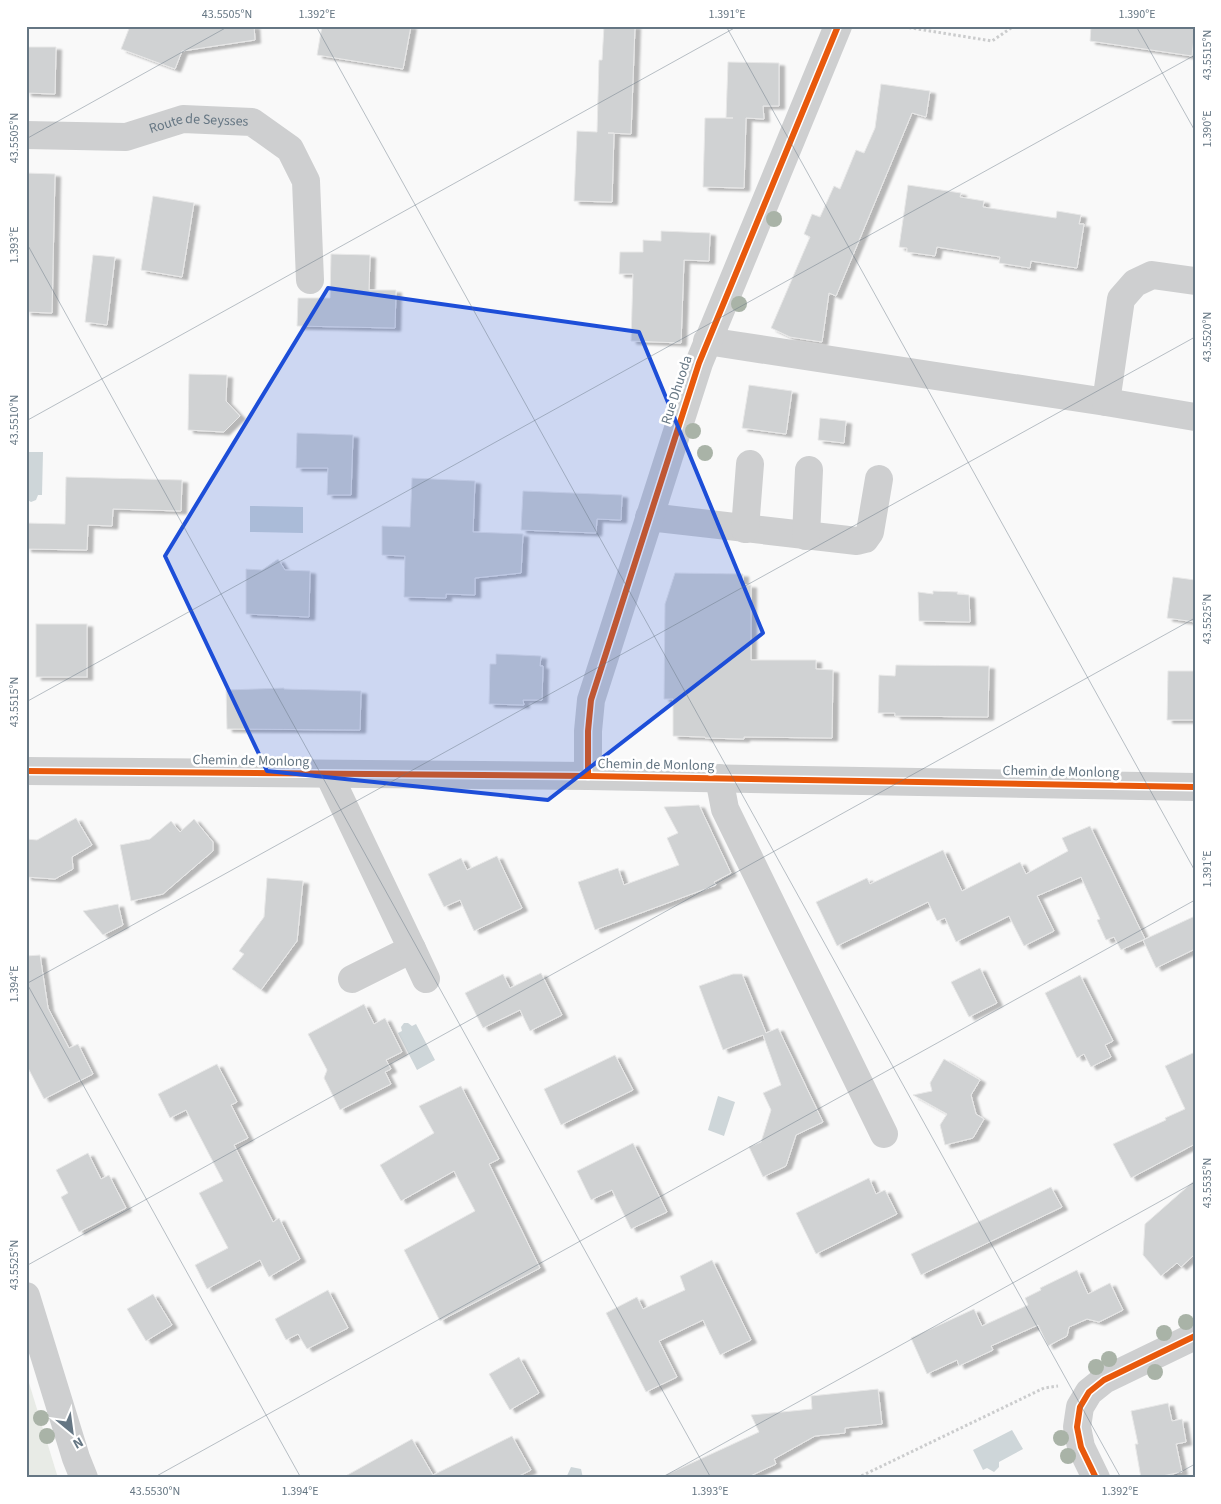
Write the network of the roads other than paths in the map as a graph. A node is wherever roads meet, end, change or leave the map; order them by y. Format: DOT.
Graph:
graph roads {
  1 [pos="838,26"];
  2 [pos="26,135"];
  3 [pos="310,280"];
  4 [pos="1195,281"];
  5 [pos="707,341"];
  6 [pos="1106,402"];
  7 [pos="1195,417"];
  8 [pos="750,464"];
  9 [pos="809,470"];
  10 [pos="879,479"];
  11 [pos="649,517"];
  12 [pos="745,529"];
  13 [pos="806,536"];
  14 [pos="26,771"];
  15 [pos="329,775"];
  16 [pos="588,776"];
  17 [pos="719,778"];
  18 [pos="1195,787"];
  19 [pos="412,949"];
  20 [pos="352,979"];
  21 [pos="426,979"];
  22 [pos="884,1134"];
  23 [pos="26,1296"];
  24 [pos="1195,1336"];
  25 [pos="84,1478"];
  26 [pos="1096,1478"];
  1 -- 5 [label="street, Rue Dhuoda"];
  2 -- 3 [label="street, Route de Seysses"];
  4 -- 6 [label="street"];
  5 -- 6 [label="street"];
  5 -- 11 [label="street, Rue Dhuoda"];
  6 -- 7 [label="street"];
  8 -- 12 [label="street"];
  9 -- 13 [label="street"];
  10 -- 13 [label="street"];
  11 -- 12 [label="street"];
  11 -- 16 [label="street, Rue Dhuoda"];
  12 -- 13 [label="street"];
  14 -- 15 [label="street, Chemin de Monlong"];
  15 -- 16 [label="street, Chemin de Monlong"];
  15 -- 19 [label="street, Chemin de Monlong"];
  16 -- 17 [label="street, Chemin de Monlong"];
  17 -- 18 [label="street, Chemin de Monlong"];
  17 -- 22 [label="street, Chemin de Monlong"];
  19 -- 20 [label="street"];
  19 -- 21 [label="street, Chemin de Monlong"];
  23 -- 25 [label="street"];
  24 -- 26 [label="street"];
}
